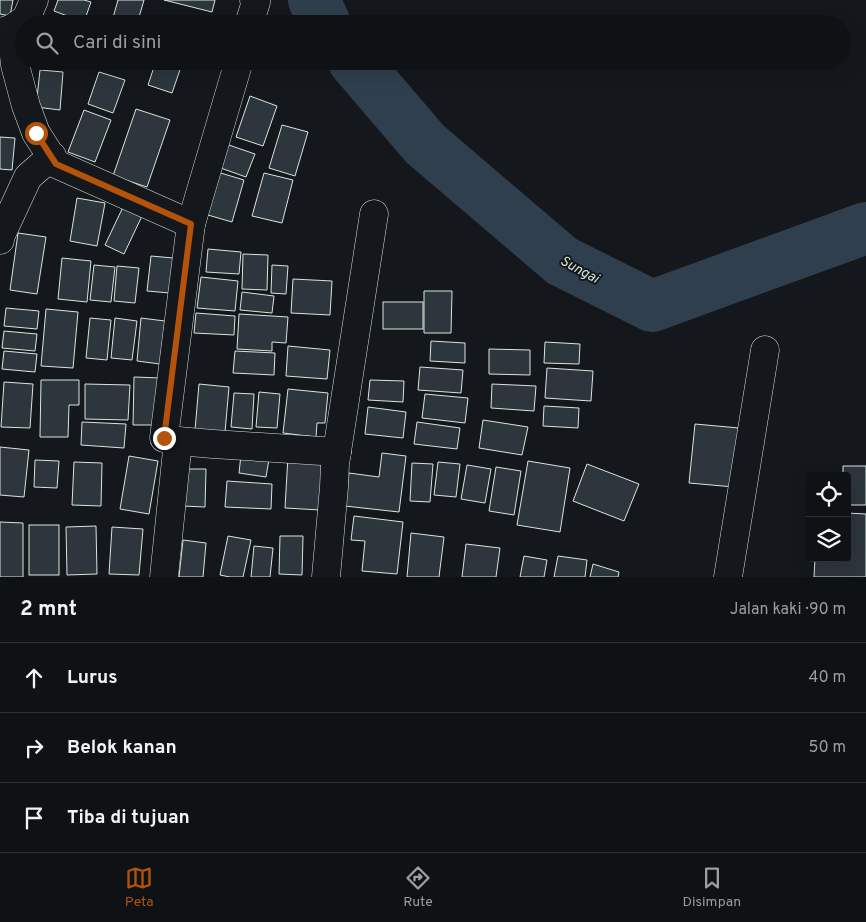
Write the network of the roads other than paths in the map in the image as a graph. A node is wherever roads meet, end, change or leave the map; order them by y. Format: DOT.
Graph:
graph roads {
  1 [pos="34,0"];
  2 [pos="254,0"];
  3 [pos="28,15"];
  4 [pos="252,15"];
  5 [pos="5,30"];
  6 [pos="15,68"];
  7 [pos="15,70"];
  8 [pos="235,70"];
  9 [pos="52,156"];
  10 [pos="374,214"];
  11 [pos="191,224"];
  12 [pos="0,240"];
  13 [pos="765,350"];
  14 [pos="178,441"];
  15 [pos="337,452"];
  16 [pos="164,577"];
  17 [pos="326,577"];
  18 [pos="728,577"];
  1 -- 3 [label="street"];
  2 -- 4 [label="street"];
  5 -- 6 [label="street"];
  7 -- 9 [label="street"];
  8 -- 11 [label="street"];
  9 -- 11 [label="street"];
  9 -- 12 [label="street"];
  10 -- 15 [label="street"];
  11 -- 14 [label="street"];
  13 -- 18 [label="street"];
  14 -- 15 [label="street"];
  14 -- 16 [label="street"];
  15 -- 17 [label="street"];
}
